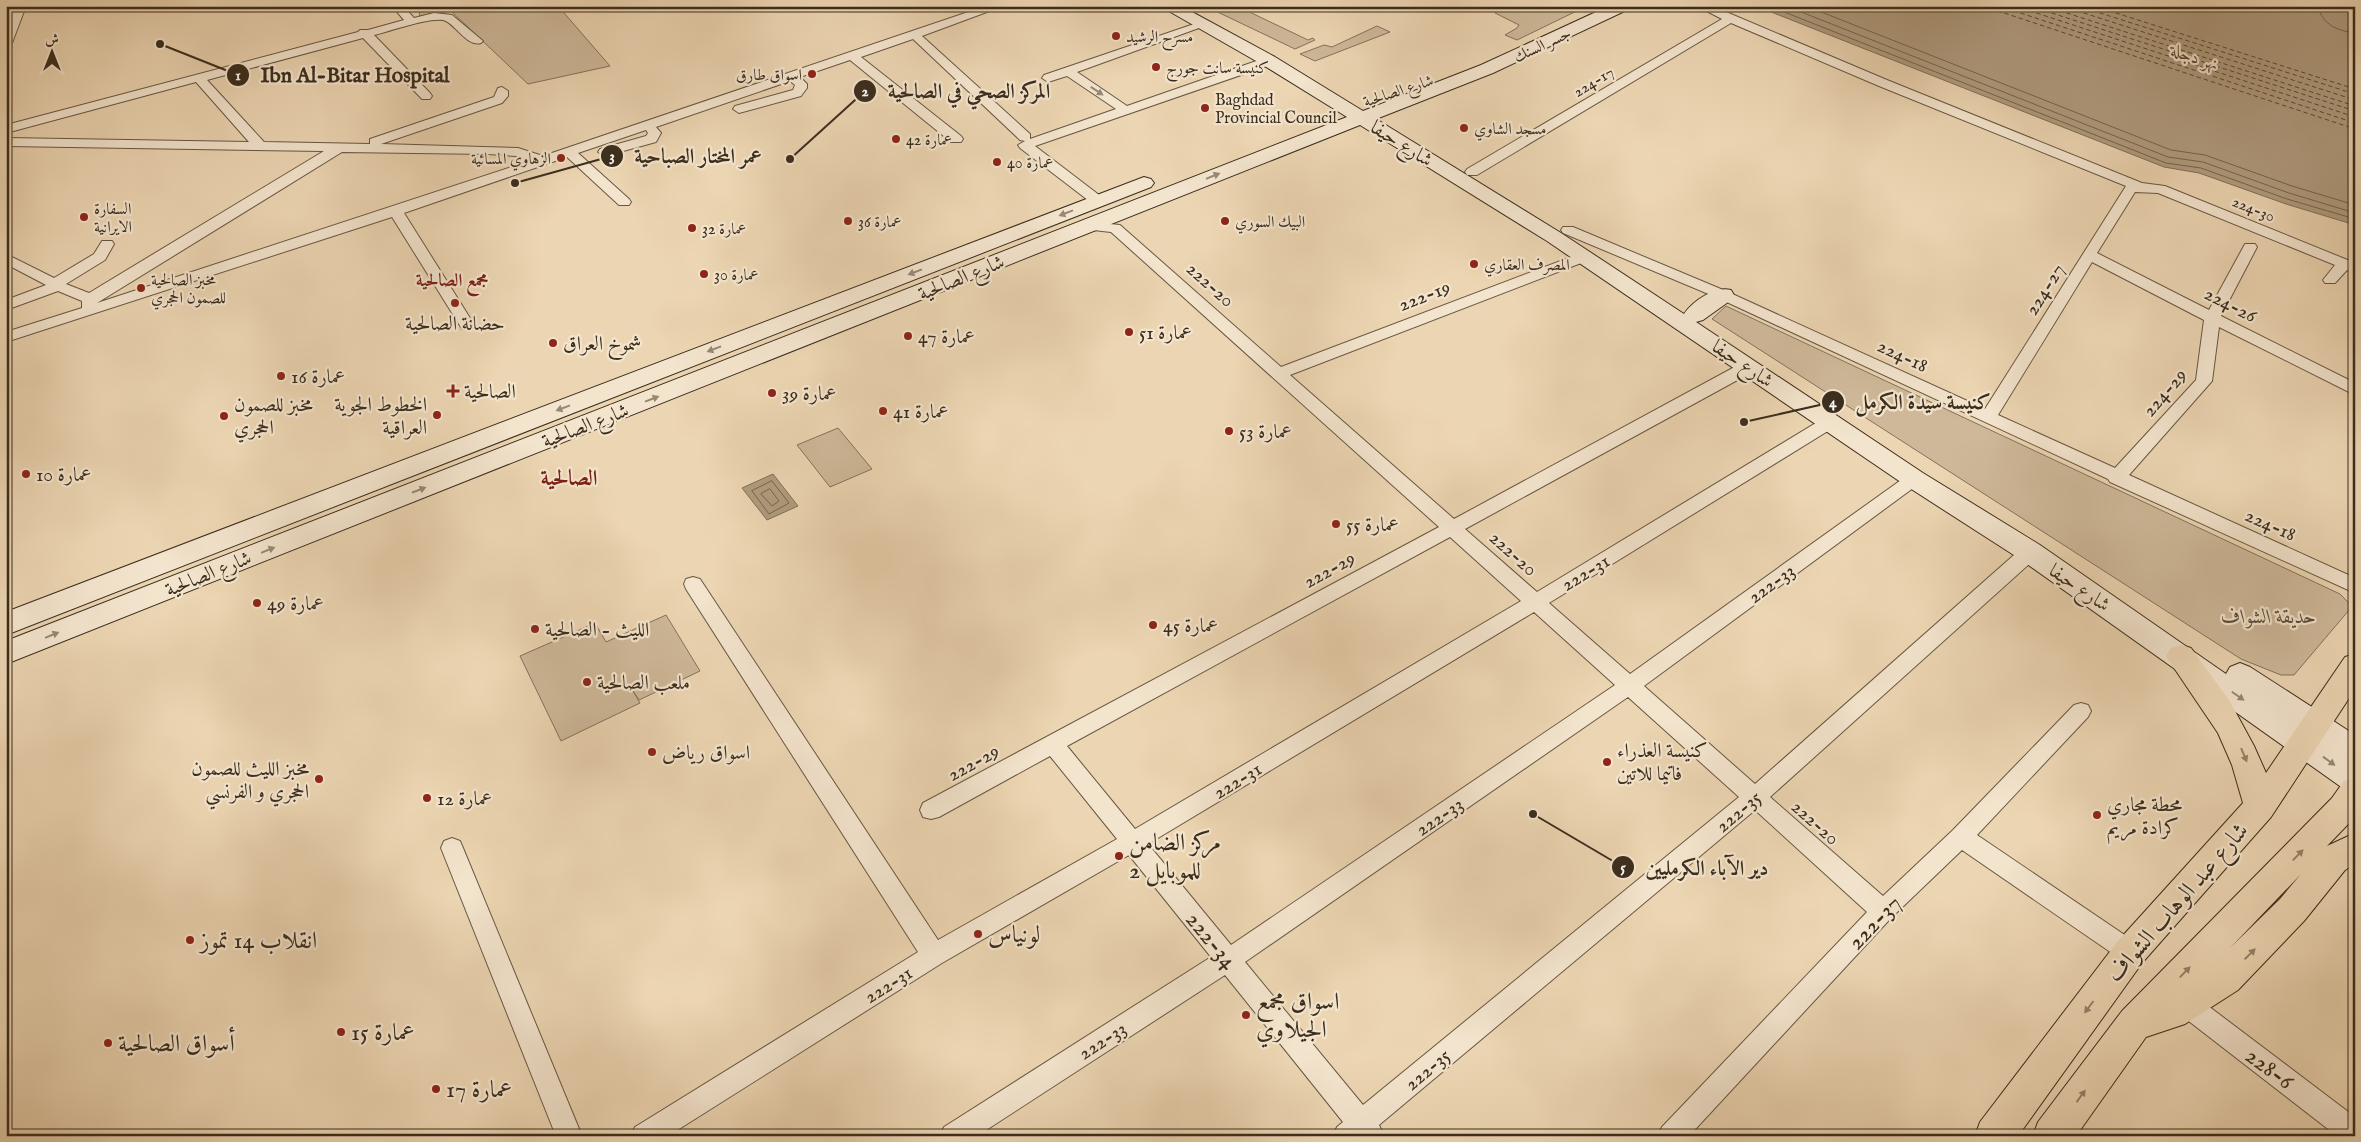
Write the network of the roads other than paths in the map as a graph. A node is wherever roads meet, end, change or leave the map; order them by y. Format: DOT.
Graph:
graph roads {
  1 [pos="20,6"];
  2 [pos="397,6"];
  3 [pos="998,6"];
  4 [pos="1168,6"];
  5 [pos="1189,6"];
  6 [pos="1604,6"];
  7 [pos="1623,6"];
  8 [pos="1702,6"];
  9 [pos="1731,18"];
  10 [pos="410,20"];
  11 [pos="1204,24"];
  12 [pos="364,32"];
  13 [pos="914,34"];
  14 [pos="477,41"];
  15 [pos="6,43"];
  16 [pos="851,55"];
  17 [pos="1269,61"];
  18 [pos="1483,66"];
  19 [pos="1068,71"];
  20 [pos="791,76"];
  21 [pos="199,78"];
  22 [pos="1048,78"];
  23 [pos="502,91"];
  24 [pos="426,96"];
  25 [pos="739,109"];
  26 [pos="1360,110"];
  27 [pos="1126,111"];
  28 [pos="648,125"];
  29 [pos="6,129"];
  30 [pos="1025,138"];
  31 [pos="956,139"];
  32 [pos="6,142"];
  33 [pos="260,146"];
  34 [pos="342,146"];
  35 [pos="362,146"];
  36 [pos="569,152"];
  37 [pos="605,152"];
  38 [pos="544,161"];
  39 [pos="1196,164"];
  40 [pos="1472,172"];
  41 [pos="1157,187"];
  42 [pos="2140,187"];
  43 [pos="1098,201"];
  44 [pos="624,202"];
  45 [pos="396,211"];
  46 [pos="1118,221"];
  47 [pos="1568,230"];
  48 [pos="107,244"];
  49 [pos="2250,248"];
  50 [pos="2089,255"];
  51 [pos="1584,257"];
  52 [pos="6,258"];
  53 [pos="2349,266"];
  54 [pos="2330,280"];
  55 [pos="56,285"];
  56 [pos="1724,295"];
  57 [pos="89,304"];
  58 [pos="6,305"];
  59 [pos="1695,315"];
  60 [pos="2212,319"];
  61 [pos="467,326"];
  62 [pos="746,337"];
  63 [pos="6,338"];
  64 [pos="761,356"];
  65 [pos="1748,367"];
  66 [pos="1278,374"];
  67 [pos="2355,390"];
  68 [pos="1988,418"];
  69 [pos="1830,422"];
  70 [pos="2116,478"];
  71 [pos="1914,479"];
  72 [pos="295,525"];
  73 [pos="1452,528"];
  74 [pos="2030,552"];
  75 [pos="693,584"];
  76 [pos="2355,586"];
  77 [pos="1535,602"];
  78 [pos="6,624"];
  79 [pos="6,653"];
  80 [pos="2181,656"];
  81 [pos="2355,665"];
  82 [pos="1629,686"];
  83 [pos="2081,711"];
  84 [pos="2309,734"];
  85 [pos="1053,744"];
  86 [pos="2355,752"];
  87 [pos="2355,780"];
  88 [pos="2355,791"];
  89 [pos="1755,797"];
  90 [pos="2260,807"];
  91 [pos="931,810"];
  92 [pos="1961,837"];
  93 [pos="1132,842"];
  94 [pos="2355,846"];
  95 [pos="452,848"];
  96 [pos="1883,911"];
  97 [pos="2130,952"];
  98 [pos="934,955"];
  99 [pos="1228,960"];
  100 [pos="2186,1004"];
  101 [pos="2135,1023"];
  102 [pos="2352,1130"];
  103 [pos="1359,1132"];
  104 [pos="569,1136"];
  105 [pos="644,1136"];
  106 [pos="953,1136"];
  107 [pos="1671,1136"];
  108 [pos="1994,1136"];
  109 [pos="2052,1136"];
  1 -- 15 [label="street"];
  2 -- 10 [label="street"];
  3 -- 13 [label="street"];
  4 -- 11 [label="main road, شارع حيفا"];
  5 -- 26 [label="main road, شارع حيفا"];
  6 -- 18 [label="main road, جسر السنك"];
  7 -- 18 [label="main road, جسر السنك"];
  8 -- 9 [label="street, 224-30"];
  9 -- 40 [label="street, 224-17"];
  9 -- 42 [label="street, 224-30"];
  10 -- 12 [label="street"];
  10 -- 14 [label="street"];
  11 -- 17 [label="main road, شارع حيفا"];
  11 -- 19 [label="street"];
  12 -- 21 [label="street"];
  12 -- 24 [label="street"];
  13 -- 16 [label="street"];
  13 -- 30 [label="street"];
  16 -- 20 [label="street"];
  16 -- 31 [label="street"];
  17 -- 26 [label="main road, شارع حيفا"];
  17 -- 27 [label="street"];
  18 -- 26 [label="main road, شارع الصالحية"];
  19 -- 22 [label="street"];
  19 -- 27 [label="street, one-way"];
  20 -- 25 [label="street"];
  20 -- 28 [label="street"];
  21 -- 29 [label="street"];
  21 -- 33 [label="street"];
  23 -- 35 [label="street"];
  26 -- 39 [label="main road, شارع الصالحية"];
  26 -- 40 [label="main road, شارع حيفا"];
  41 -- 26 [label="main road, شارع الصالحية, one-way"];
  26 -- 51 [label="main road, شارع حيفا"];
  27 -- 43 [label="street"];
  28 -- 36 [label="street"];
  28 -- 37 [label="street"];
  32 -- 33 [label="street"];
  33 -- 34 [label="street"];
  34 -- 35 [label="street"];
  34 -- 57 [label="street"];
  35 -- 38 [label="street"];
  36 -- 38 [label="street"];
  36 -- 44 [label="street"];
  38 -- 45 [label="street"];
  40 -- 47 [label="main road, شارع حيفا"];
  41 -- 43 [label="main road, شارع الصالحية"];
  41 -- 46 [label="main road, شارع الصالحية"];
  42 -- 50 [label="street, 224-27"];
  42 -- 53 [label="street, 224-30"];
  43 -- 62 [label="main road, شارع الصالحية, one-way"];
  45 -- 57 [label="street"];
  45 -- 61 [label="street"];
  46 -- 64 [label="main road, شارع الصالحية"];
  46 -- 66 [label="street, 222-20"];
  47 -- 56 [label="street, 224-18"];
  47 -- 59 [label="main road, شارع حيفا"];
  48 -- 55 [label="street"];
  49 -- 60 [label="street"];
  50 -- 60 [label="street, 224-26"];
  50 -- 68 [label="street, 224-27"];
  51 -- 65 [label="main road, شارع حيفا"];
  51 -- 66 [label="street, 222-19"];
  52 -- 55 [label="street"];
  53 -- 54 [label="street"];
  55 -- 57 [label="street"];
  55 -- 58 [label="street"];
  56 -- 59 [label="main road"];
  56 -- 68 [label="street, 224-18"];
  57 -- 63 [label="street"];
  59 -- 84 [label="main road, شارع حيفا"];
  60 -- 67 [label="street, 224-26"];
  60 -- 70 [label="street, 224-29"];
  62 -- 64 [label="main road"];
  62 -- 72 [label="main road, شارع الصالحية, one-way"];
  72 -- 64 [label="main road, شارع الصالحية, one-way"];
  65 -- 69 [label="main road, شارع حيفا"];
  65 -- 73 [label="street, 222-29"];
  66 -- 73 [label="street, 222-20"];
  68 -- 70 [label="street, 224-18"];
  69 -- 71 [label="main road, شارع حيفا"];
  69 -- 77 [label="street, 222-31"];
  70 -- 76 [label="street, 224-18"];
  71 -- 74 [label="main road, شارع حيفا"];
  71 -- 82 [label="street, 222-33"];
  72 -- 78 [label="main road, شارع الصالحية"];
  79 -- 72 [label="main road, شارع الصالحية, one-way"];
  73 -- 77 [label="street, 222-20"];
  73 -- 85 [label="street, 222-29"];
  74 -- 80 [label="main road, شارع حيفا"];
  74 -- 89 [label="street, 222-35"];
  75 -- 98 [label="street"];
  77 -- 82 [label="street, 222-20"];
  77 -- 93 [label="street, 222-31"];
  80 -- 84 [label="main road, شارع حيفا, one-way"];
  80 -- 90 [label="main road, one-way"];
  81 -- 84 [label="main road, شارع عبد الوهاب الشواف"];
  82 -- 89 [label="street, 222-20"];
  82 -- 99 [label="street, 222-33"];
  83 -- 92 [label="street, 222-37"];
  84 -- 86 [label="main road"];
  84 -- 87 [label="main road, one-way"];
  84 -- 90 [label="main road, شارع عبد الوهاب الشواف"];
  85 -- 91 [label="street, 222-29"];
  85 -- 93 [label="street, 222-34"];
  101 -- 88 [label="main road, one-way"];
  89 -- 96 [label="street, 222-20"];
  89 -- 103 [label="street, 222-35"];
  90 -- 97 [label="main road, شارع عبد الوهاب الشواف"];
  92 -- 96 [label="street, 222-37"];
  92 -- 97 [label="street"];
  93 -- 98 [label="street, 222-31"];
  93 -- 99 [label="street, 222-34"];
  100 -- 94 [label="main road, one-way"];
  95 -- 104 [label="street"];
  96 -- 107 [label="street, 222-37"];
  97 -- 108 [label="main road, شارع عبد الوهاب الشواف, one-way"];
  98 -- 105 [label="street, 222-31"];
  99 -- 103 [label="street, 222-34"];
  99 -- 106 [label="street, 222-33"];
  100 -- 101 [label="main road"];
  100 -- 102 [label="street, 228-6"];
  109 -- 101 [label="main road, one-way"];
}
